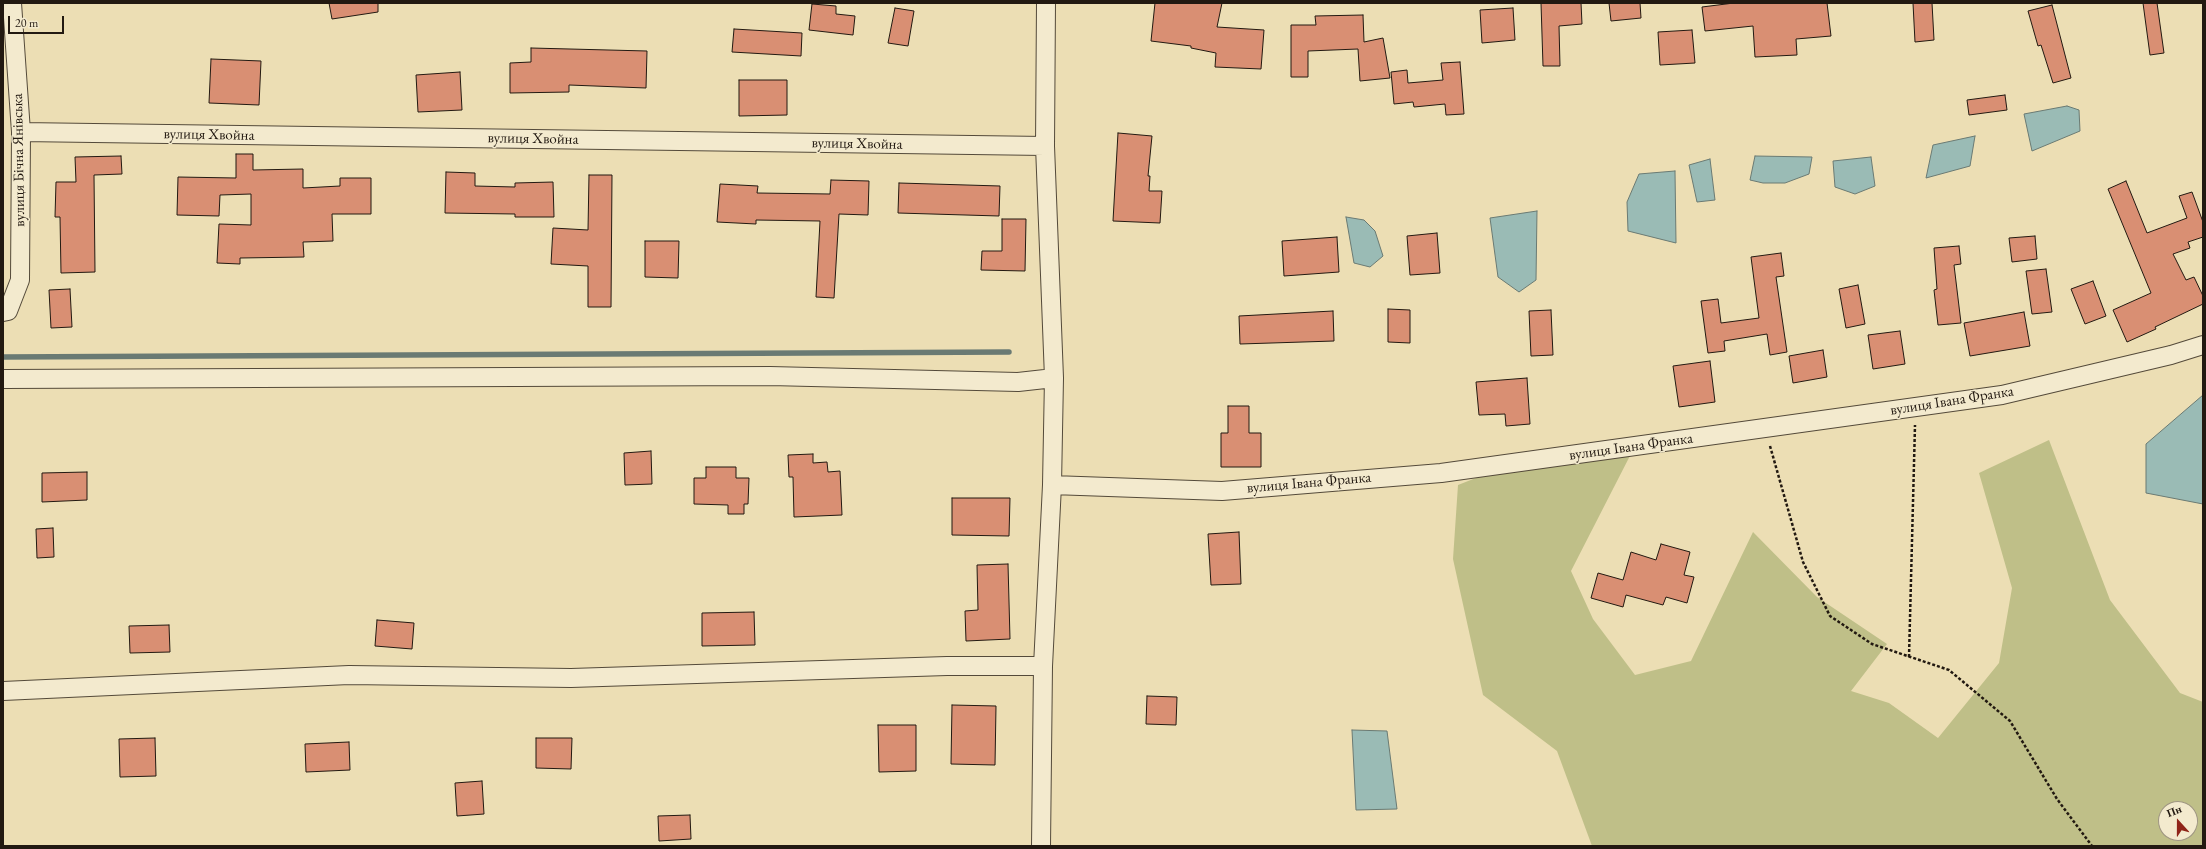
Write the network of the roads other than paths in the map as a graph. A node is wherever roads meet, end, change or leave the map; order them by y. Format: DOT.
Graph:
graph roads {
  1 [pos="12,3"];
  2 [pos="1046,3"];
  3 [pos="21,132"];
  4 [pos="1045,146"];
  5 [pos="3,312"];
  6 [pos="2203,345"];
  7 [pos="1054,378"];
  8 [pos="3,379"];
  9 [pos="1052,485"];
  10 [pos="1043,666"];
  11 [pos="3,691"];
  12 [pos="1040,846"];
  1 -- 3 [label="street, вулиця Бічна Янівська"];
  2 -- 4 [label="street"];
  3 -- 4 [label="street, вулиця Хвойна"];
  3 -- 5 [label="street, вулиця Бічна Янівська"];
  4 -- 7 [label="street"];
  6 -- 9 [label="street, вулиця Івана Франка"];
  7 -- 8 [label="street"];
  7 -- 9 [label="street"];
  9 -- 10 [label="street"];
  10 -- 11 [label="street"];
  10 -- 12 [label="street"];
}
